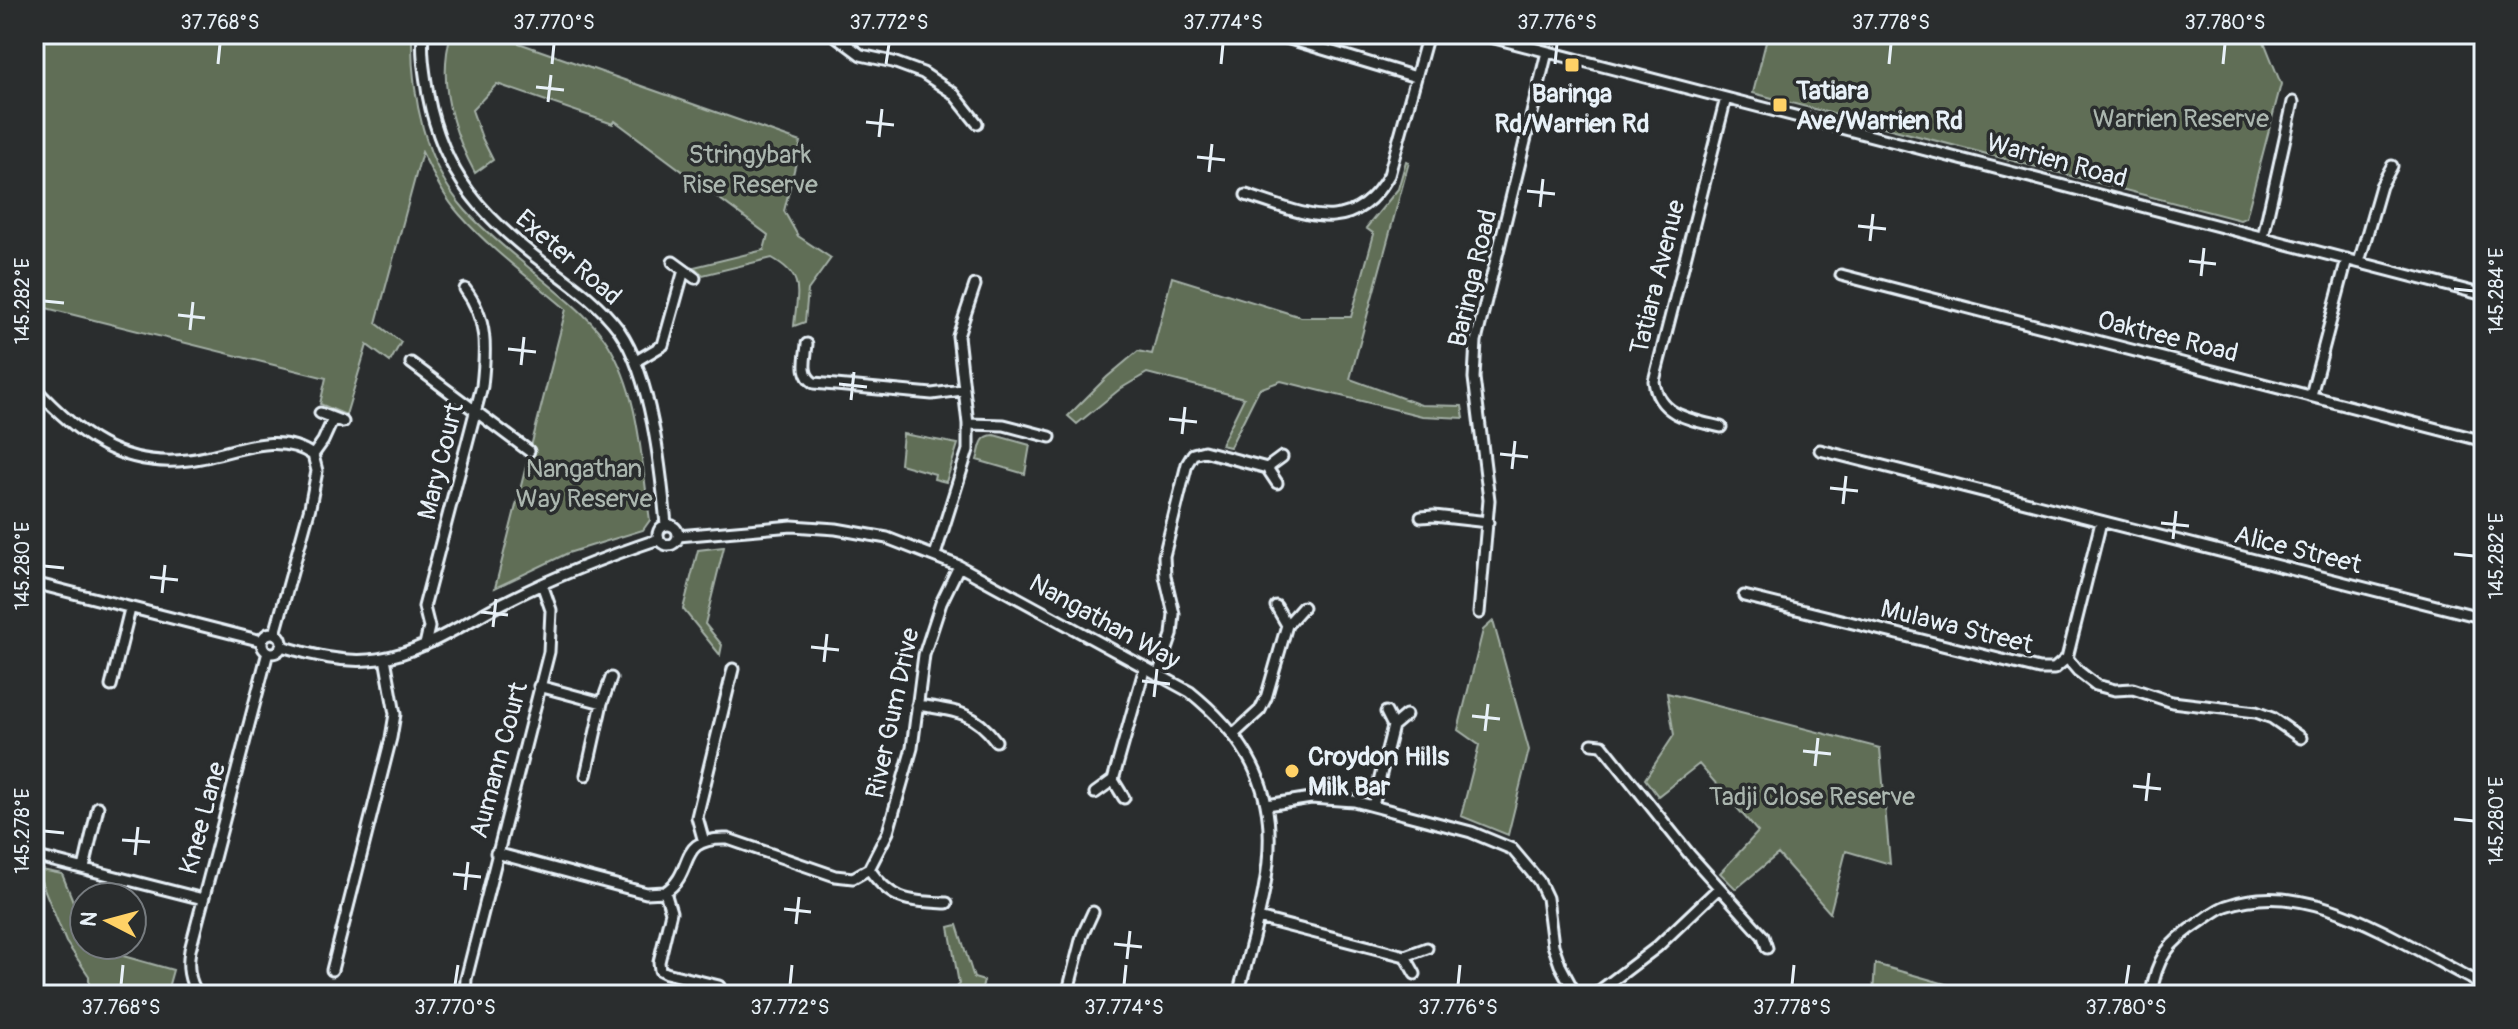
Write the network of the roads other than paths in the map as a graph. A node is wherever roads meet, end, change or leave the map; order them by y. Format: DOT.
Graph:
graph roads {
  1 [pos="423,34"];
  2 [pos="833,34"];
  3 [pos="1273,34"];
  4 [pos="1428,34"];
  5 [pos="1479,34"];
  6 [pos="1547,52"];
  7 [pos="1416,77"];
  8 [pos="1726,98"];
  9 [pos="2293,102"];
  10 [pos="977,123"];
  11 [pos="2392,166"];
  12 [pos="1246,195"];
  13 [pos="2263,237"];
  14 [pos="2347,259"];
  15 [pos="673,262"];
  16 [pos="2359,262"];
  17 [pos="684,270"];
  18 [pos="1841,275"];
  19 [pos="695,278"];
  20 [pos="975,285"];
  21 [pos="465,289"];
  22 [pos="2484,295"];
  23 [pos="807,344"];
  24 [pos="636,361"];
  25 [pos="411,363"];
  26 [pos="34,387"];
  27 [pos="962,390"];
  28 [pos="2311,395"];
  29 [pos="476,412"];
  30 [pos="320,413"];
  31 [pos="968,424"];
  32 [pos="1721,427"];
  33 [pos="1050,437"];
  34 [pos="2484,441"];
  35 [pos="1820,450"];
  36 [pos="529,451"];
  37 [pos="313,455"];
  38 [pos="1282,457"];
  39 [pos="1267,468"];
  40 [pos="1277,483"];
  41 [pos="1421,517"];
  42 [pos="1488,522"];
  43 [pos="2101,522"];
  44 [pos="666,525"];
  45 [pos="678,536"];
  46 [pos="659,539"];
  47 [pos="935,555"];
  48 [pos="959,566"];
  49 [pos="34,583"];
  50 [pos="542,584"];
  51 [pos="1744,596"];
  52 [pos="1276,606"];
  53 [pos="1303,607"];
  54 [pos="130,609"];
  55 [pos="1479,613"];
  56 [pos="2484,618"];
  57 [pos="1287,625"];
  58 [pos="275,634"];
  59 [pos="262,641"];
  60 [pos="425,645"];
  61 [pos="281,646"];
  62 [pos="268,652"];
  63 [pos="385,658"];
  64 [pos="2067,658"];
  65 [pos="1145,667"];
  66 [pos="733,669"];
  67 [pos="1158,675"];
  68 [pos="611,678"];
  69 [pos="111,686"];
  70 [pos="539,686"];
  71 [pos="602,703"];
  72 [pos="917,705"];
  73 [pos="1386,712"];
  74 [pos="1406,715"];
  75 [pos="1393,726"];
  76 [pos="1234,734"];
  77 [pos="2301,738"];
  78 [pos="996,741"];
  79 [pos="1592,744"];
  80 [pos="586,775"];
  81 [pos="1113,780"];
  82 [pos="1095,793"];
  83 [pos="1124,798"];
  84 [pos="1267,805"];
  85 [pos="1373,806"];
  86 [pos="98,807"];
  87 [pos="34,841"];
  88 [pos="704,842"];
  89 [pos="496,853"];
  90 [pos="34,856"];
  91 [pos="84,868"];
  92 [pos="869,869"];
  93 [pos="1719,888"];
  94 [pos="665,892"];
  95 [pos="203,899"];
  96 [pos="947,903"];
  97 [pos="1093,912"];
  98 [pos="1258,918"];
  99 [pos="1427,948"];
  100 [pos="1767,948"];
  101 [pos="1405,956"];
  102 [pos="332,970"];
  103 [pos="1415,974"];
  104 [pos="719,986"];
  105 [pos="2484,989"];
  106 [pos="198,995"];
  107 [pos="465,995"];
  108 [pos="1067,995"];
  109 [pos="1238,995"];
  110 [pos="1576,995"];
  111 [pos="1594,995"];
  112 [pos="2151,995"];
  1 -- 24 [label="street, Exeter Road"];
  2 -- 10 [label="street"];
  3 -- 7 [label="street"];
  4 -- 7 [label="street"];
  5 -- 6 [label="street, Warrien Road"];
  6 -- 8 [label="street, Warrien Road"];
  6 -- 42 [label="street, Baringa Road"];
  7 -- 12 [label="street"];
  8 -- 13 [label="street, Warrien Road"];
  8 -- 32 [label="street, Tatiara Avenue"];
  9 -- 13 [label="street"];
  11 -- 16 [label="street"];
  13 -- 14 [label="street, Warrien Road"];
  14 -- 16 [label="street, Warrien Road"];
  14 -- 28 [label="street"];
  15 -- 17 [label="street"];
  16 -- 22 [label="street, Warrien Road"];
  17 -- 19 [label="street"];
  17 -- 24 [label="street"];
  18 -- 28 [label="street, Oaktree Road"];
  20 -- 27 [label="street"];
  21 -- 29 [label="street, Mary Court"];
  23 -- 27 [label="street"];
  24 -- 44 [label="street, Exeter Road"];
  25 -- 29 [label="street"];
  26 -- 37 [label="street"];
  27 -- 31 [label="street"];
  28 -- 34 [label="street, Oaktree Road"];
  29 -- 36 [label="street"];
  29 -- 60 [label="street, Mary Court"];
  30 -- 37 [label="street"];
  31 -- 33 [label="street"];
  31 -- 47 [label="street"];
  35 -- 43 [label="street, Alice Street"];
  37 -- 58 [label="street"];
  38 -- 39 [label="street"];
  39 -- 40 [label="street"];
  39 -- 67 [label="street"];
  41 -- 42 [label="street"];
  42 -- 55 [label="street, Baringa Road"];
  43 -- 56 [label="street, Alice Street"];
  43 -- 64 [label="street, Mulawa Street"];
  44 -- 45 [label="street"];
  44 -- 46 [label="street"];
  45 -- 46 [label="street"];
  45 -- 47 [label="street, Nangathan Way"];
  46 -- 50 [label="street"];
  47 -- 48 [label="street, Nangathan Way"];
  48 -- 65 [label="street, Nangathan Way"];
  48 -- 72 [label="street, River Gum Drive"];
  49 -- 54 [label="street"];
  50 -- 60 [label="street"];
  50 -- 70 [label="street, Aumann Court"];
  51 -- 64 [label="street, Mulawa Street"];
  52 -- 57 [label="street"];
  53 -- 57 [label="street"];
  54 -- 59 [label="street"];
  54 -- 69 [label="street"];
  57 -- 76 [label="street"];
  58 -- 59 [label="street"];
  58 -- 61 [label="street"];
  59 -- 62 [label="street"];
  60 -- 63 [label="street"];
  61 -- 62 [label="street"];
  61 -- 63 [label="street"];
  62 -- 95 [label="street, Knee Lane"];
  63 -- 102 [label="street"];
  64 -- 77 [label="street"];
  65 -- 67 [label="street, Nangathan Way"];
  65 -- 81 [label="street"];
  66 -- 88 [label="street"];
  67 -- 76 [label="street, Nangathan Way"];
  68 -- 71 [label="street"];
  70 -- 71 [label="street"];
  70 -- 89 [label="street, Aumann Court"];
  71 -- 80 [label="street"];
  72 -- 78 [label="street"];
  72 -- 92 [label="street, River Gum Drive"];
  73 -- 75 [label="street"];
  74 -- 75 [label="street"];
  75 -- 85 [label="street"];
  76 -- 84 [label="street, Nangathan Way"];
  79 -- 93 [label="street"];
  81 -- 82 [label="street"];
  81 -- 83 [label="street"];
  84 -- 85 [label="street"];
  84 -- 98 [label="street, Nangathan Way"];
  85 -- 110 [label="street"];
  86 -- 91 [label="street"];
  87 -- 90 [label="street"];
  88 -- 92 [label="street"];
  88 -- 94 [label="street"];
  89 -- 94 [label="street"];
  89 -- 107 [label="street, Aumann Court"];
  90 -- 91 [label="street"];
  91 -- 95 [label="street"];
  92 -- 96 [label="street"];
  93 -- 100 [label="street"];
  93 -- 111 [label="street"];
  94 -- 104 [label="street"];
  95 -- 106 [label="street, Knee Lane"];
  97 -- 108 [label="street"];
  98 -- 101 [label="street"];
  98 -- 109 [label="street, Nangathan Way"];
  99 -- 101 [label="street"];
  101 -- 103 [label="street"];
  105 -- 112 [label="street"];
}
